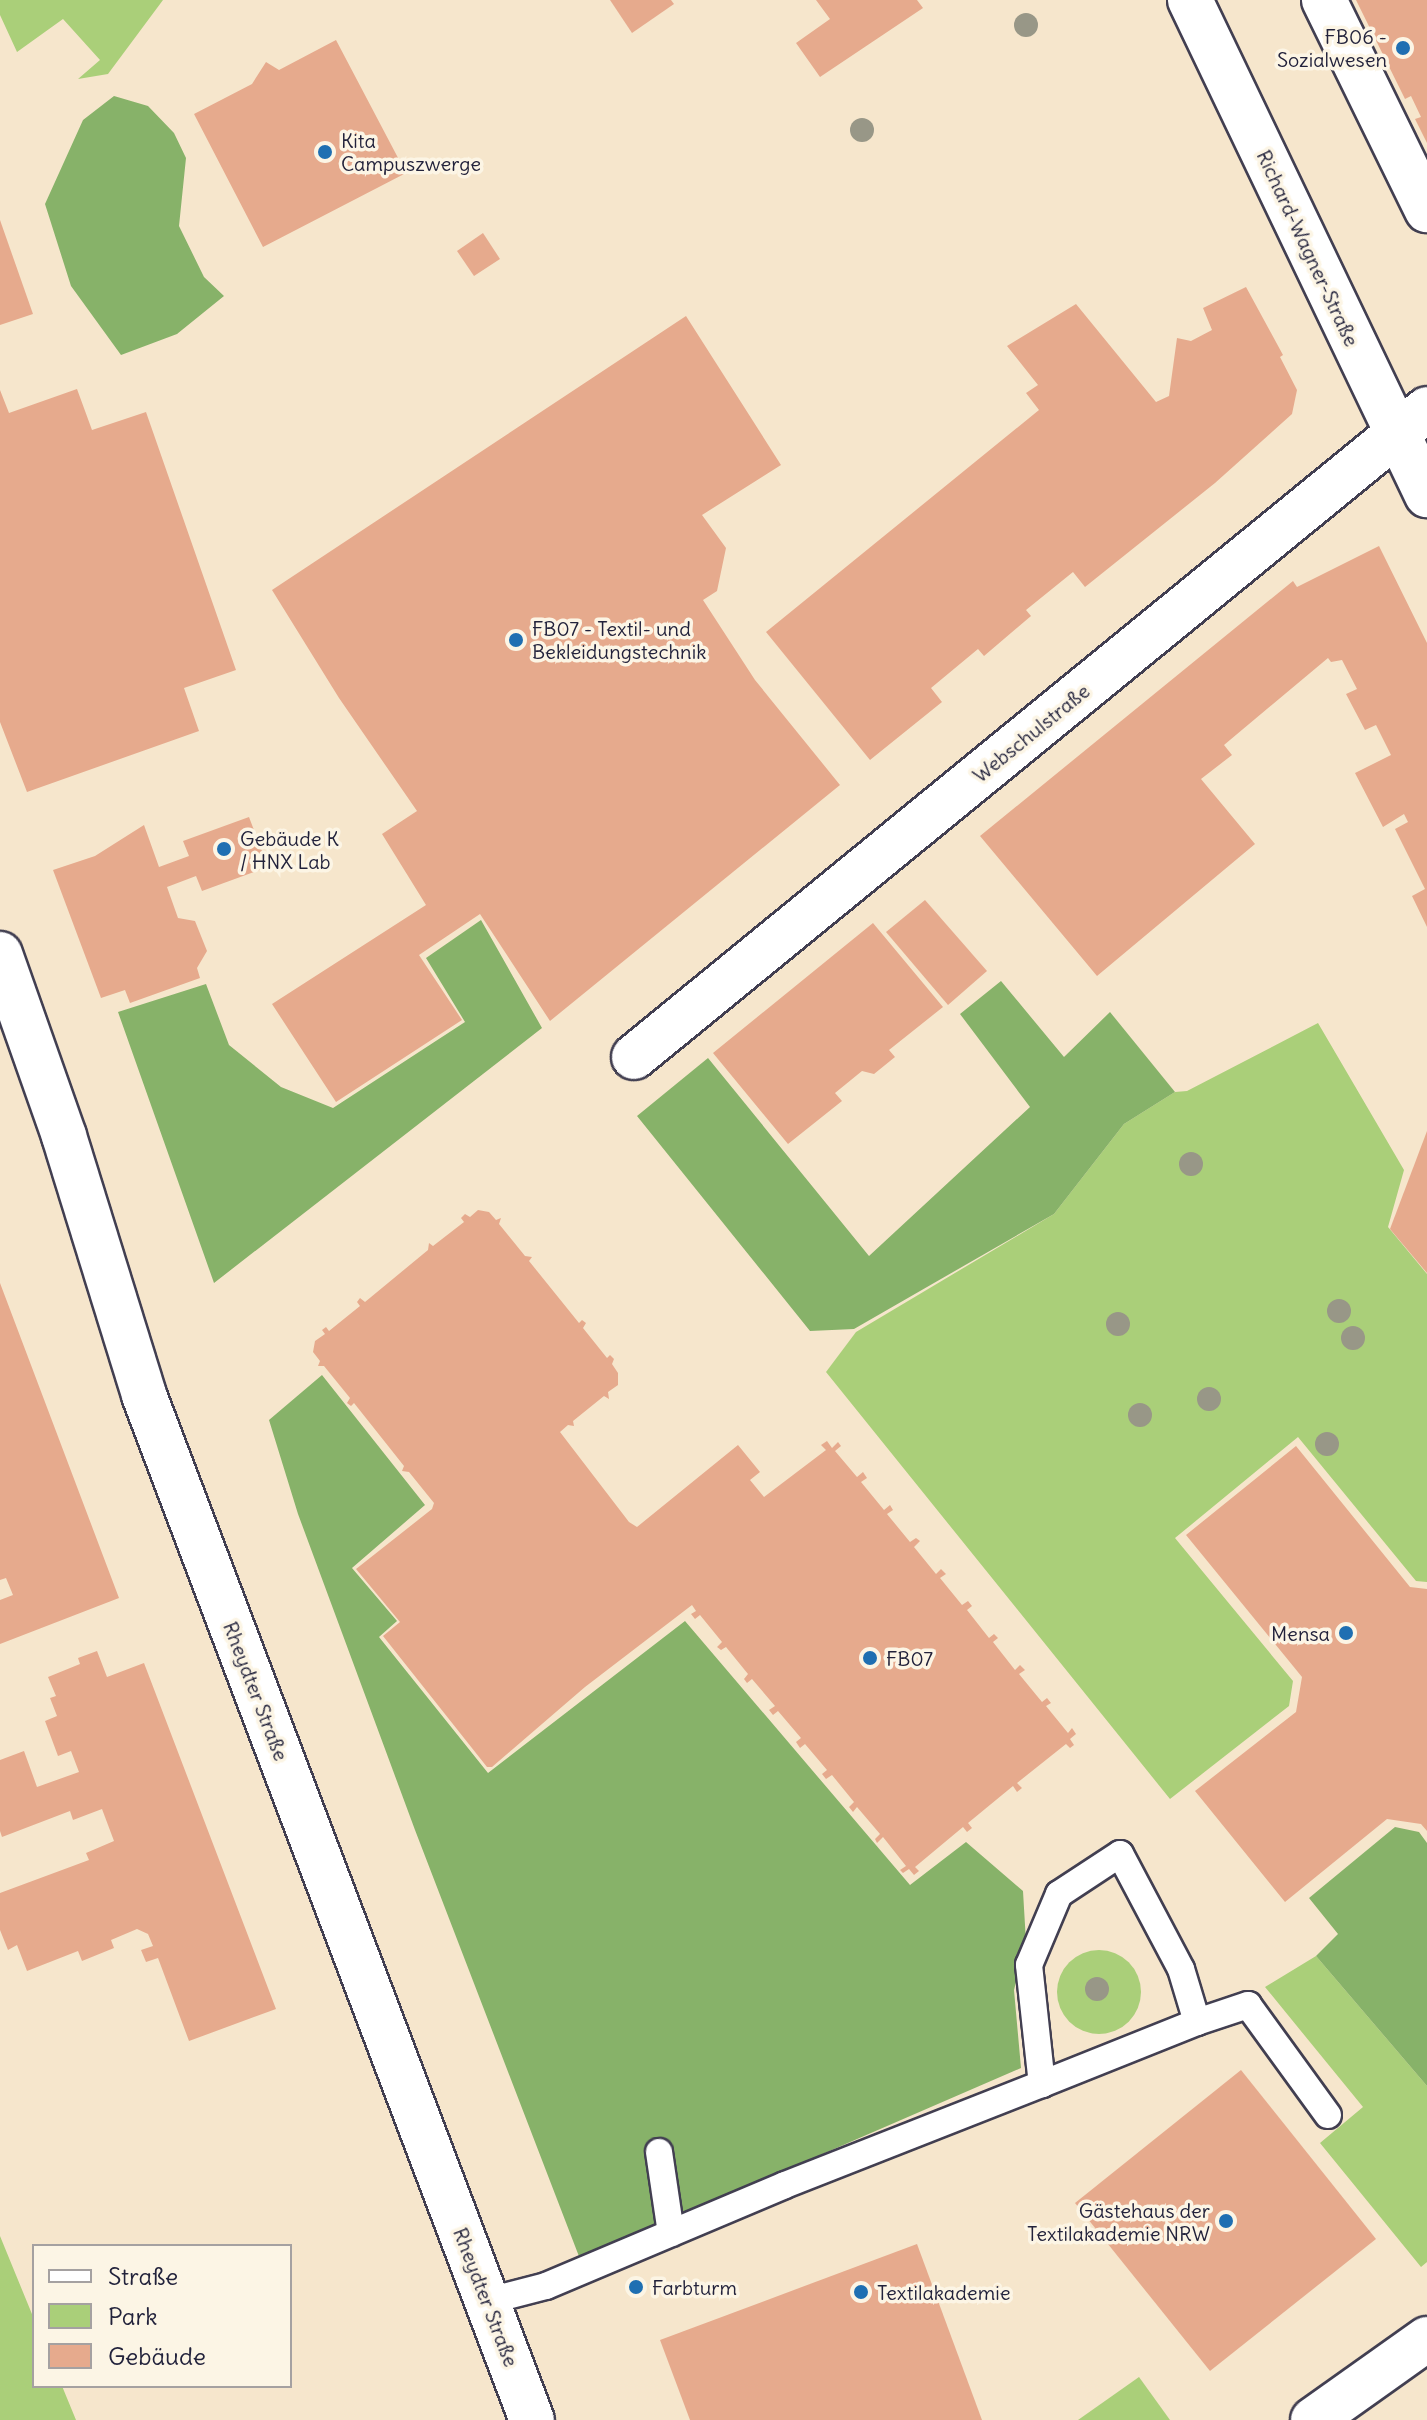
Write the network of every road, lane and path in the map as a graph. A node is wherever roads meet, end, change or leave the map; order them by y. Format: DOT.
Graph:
graph roads {
  1 [pos="1190,0"];
  2 [pos="1324,0"];
  3 [pos="1427,210"];
  4 [pos="1412,422"];
  5 [pos="1427,495"];
  6 [pos="0,954"];
  7 [pos="634,1057"];
  8 [pos="1197,2022"];
  9 [pos="1042,2084"];
  10 [pos="1328,2115"];
  11 [pos="659,2152"];
  12 [pos="671,2233"];
  13 [pos="488,2301"];
  14 [pos="1427,2339"];
  15 [pos="532,2420"];
  16 [pos="1313,2420"];
  1 -- 4 [label="street, Richard-Wagner-Straße"];
  2 -- 3 [label="street"];
  4 -- 5 [label="street, Richard-Wagner-Straße"];
  4 -- 7 [label="street, Webschulstraße"];
  6 -- 13 [label="street, Rheydter Straße"];
  8 -- 9 [label="lane"];
  8 -- 9 [label="lane"];
  8 -- 10 [label="lane"];
  9 -- 12 [label="lane"];
  11 -- 12 [label="lane"];
  12 -- 13 [label="lane"];
  13 -- 15 [label="street, Rheydter Straße"];
  14 -- 16 [label="street"];
}
